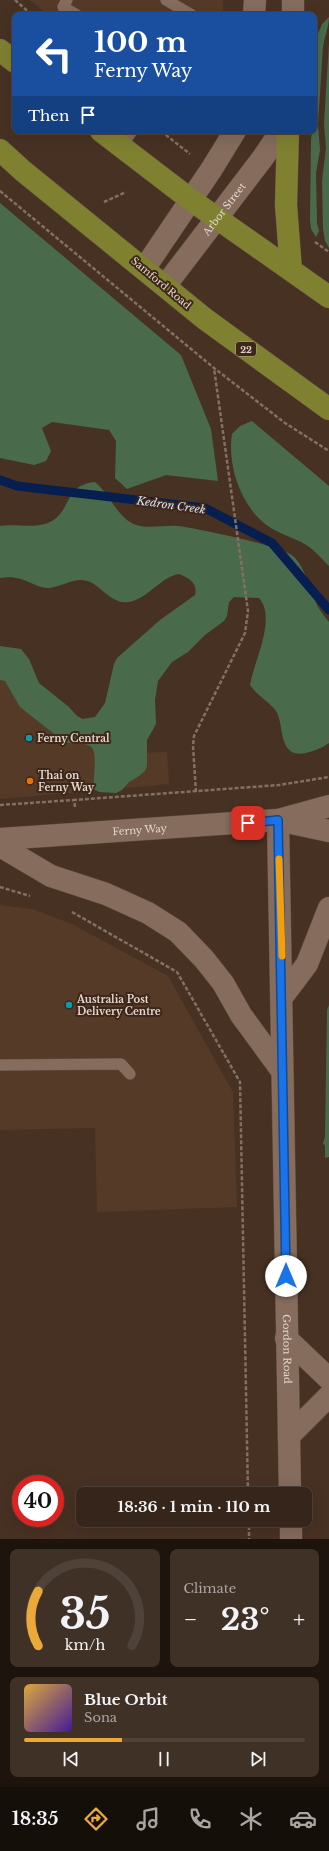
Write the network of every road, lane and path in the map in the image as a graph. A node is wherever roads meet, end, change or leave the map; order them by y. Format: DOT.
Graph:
graph roads {
  1 [pos="15,0"];
  2 [pos="67,0"];
  3 [pos="166,0"];
  4 [pos="255,0"];
  5 [pos="293,0"];
  6 [pos="29,12"];
  7 [pos="72,12"];
  8 [pos="187,12"];
  9 [pos="254,12"];
  10 [pos="293,12"];
  11 [pos="110,134"];
  12 [pos="164,134"];
  13 [pos="233,134"];
  14 [pos="279,134"];
  15 [pos="288,134"];
  16 [pos="168,138"];
  17 [pos="126,139"];
  18 [pos="0,150"];
  19 [pos="0,191"];
  20 [pos="126,192"];
  21 [pos="191,200"];
  22 [pos="104,202"];
  23 [pos="217,219"];
  24 [pos="323,247"];
  25 [pos="329,252"];
  26 [pos="144,269"];
  27 [pos="291,270"];
  28 [pos="165,286"];
  29 [pos="329,297"];
  30 [pos="214,368"];
  31 [pos="329,409"];
  32 [pos="329,451"];
  33 [pos="329,777"];
  34 [pos="74,800"];
  35 [pos="0,805"];
  36 [pos="329,806"];
  37 [pos="278,820"];
  38 [pos="329,831"];
  39 [pos="0,839"];
  40 [pos="0,846"];
  41 [pos="0,887"];
  42 [pos="38,898"];
  43 [pos="329,908"];
  44 [pos="67,910"];
  45 [pos="283,996"];
  46 [pos="0,1065"];
  47 [pos="282,1071"];
  48 [pos="130,1074"];
  49 [pos="286,1338"];
  50 [pos="329,1379"];
  51 [pos="329,1396"];
  52 [pos="289,1436"];
  53 [pos="248,1487"];
  54 [pos="290,1487"];
  55 [pos="249,1527"];
  56 [pos="291,1527"];
  57 [pos="249,1539"];
  58 [pos="291,1539"];
  1 -- 6 [label="path"];
  2 -- 7 [label="lane"];
  3 -- 8 [label="lane"];
  4 -- 9 [label="street"];
  5 -- 10 [label="street"];
  11 -- 17 [label="main road"];
  12 -- 16 [label="path"];
  13 -- 21 [label="street"];
  14 -- 23 [label="street, Arbor Street"];
  15 -- 27 [label="main road"];
  17 -- 21 [label="main road"];
  18 -- 26 [label="main road, Samford Road / 22"];
  19 -- 30 [label="path"];
  20 -- 22 [label="path"];
  21 -- 23 [label="main road"];
  21 -- 26 [label="street"];
  23 -- 27 [label="main road"];
  23 -- 28 [label="street, Arbor Street"];
  24 -- 25 [label="path"];
  26 -- 28 [label="main road, Samford Road / 22"];
  27 -- 29 [label="main road"];
  28 -- 31 [label="main road, Samford Road / 22"];
  30 -- 32 [label="path"];
  30 -- 33 [label="path"];
  34 -- 35 [label="path"];
  36 -- 37 [label="street, Ferny Way"];
  37 -- 38 [label="street, Ferny Way"];
  37 -- 39 [label="street, Ferny Way"];
  37 -- 45 [label="street, Gordon Road"];
  40 -- 47 [label="street"];
  41 -- 42 [label="path"];
  43 -- 45 [label="street"];
  44 -- 53 [label="path"];
  45 -- 47 [label="street, Gordon Road"];
  46 -- 48 [label="lane"];
  47 -- 49 [label="street, Gordon Road"];
  49 -- 50 [label="street"];
  49 -- 52 [label="street, Gordon Road"];
  51 -- 52 [label="street"];
  52 -- 54 [label="street, Gordon Road"];
  55 -- 57 [label="path"];
  56 -- 58 [label="street"];
}
